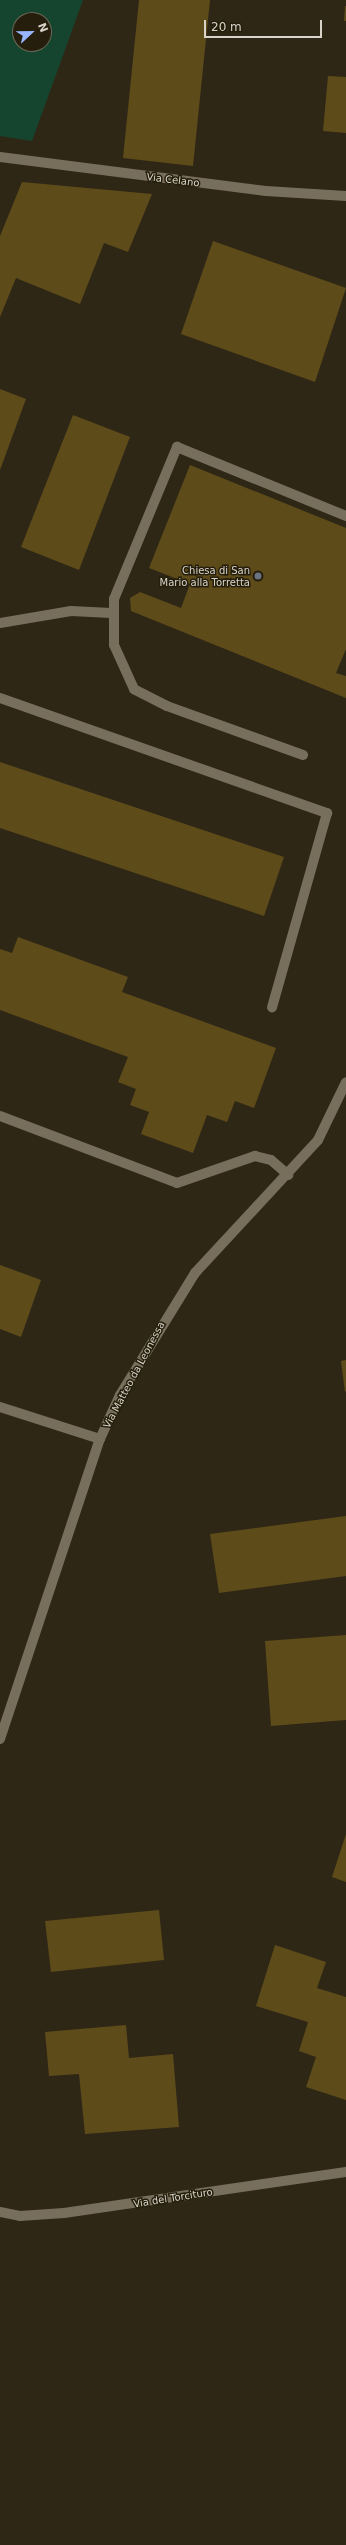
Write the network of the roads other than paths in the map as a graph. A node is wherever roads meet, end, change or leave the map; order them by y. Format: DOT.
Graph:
graph roads {
  1 [pos="0,157"];
  2 [pos="346,196"];
  3 [pos="346,516"];
  4 [pos="111,613"];
  5 [pos="0,622"];
  6 [pos="0,698"];
  7 [pos="303,755"];
  8 [pos="272,1007"];
  9 [pos="346,1082"];
  10 [pos="0,1116"];
  11 [pos="288,1175"];
  12 [pos="0,1407"];
  13 [pos="100,1439"];
  14 [pos="0,1739"];
  15 [pos="346,2172"];
  16 [pos="0,2212"];
  1 -- 2 [label="street, Via Celano"];
  3 -- 4 [label="street"];
  4 -- 5 [label="street"];
  4 -- 7 [label="street"];
  6 -- 8 [label="street"];
  9 -- 11 [label="street, Via Matteo da Leonessa"];
  10 -- 11 [label="street"];
  11 -- 13 [label="street, Via Matteo da Leonessa"];
  12 -- 13 [label="street"];
  13 -- 14 [label="street, Via Matteo da Leonessa"];
  15 -- 16 [label="street, Via del Torcituro"];
}
